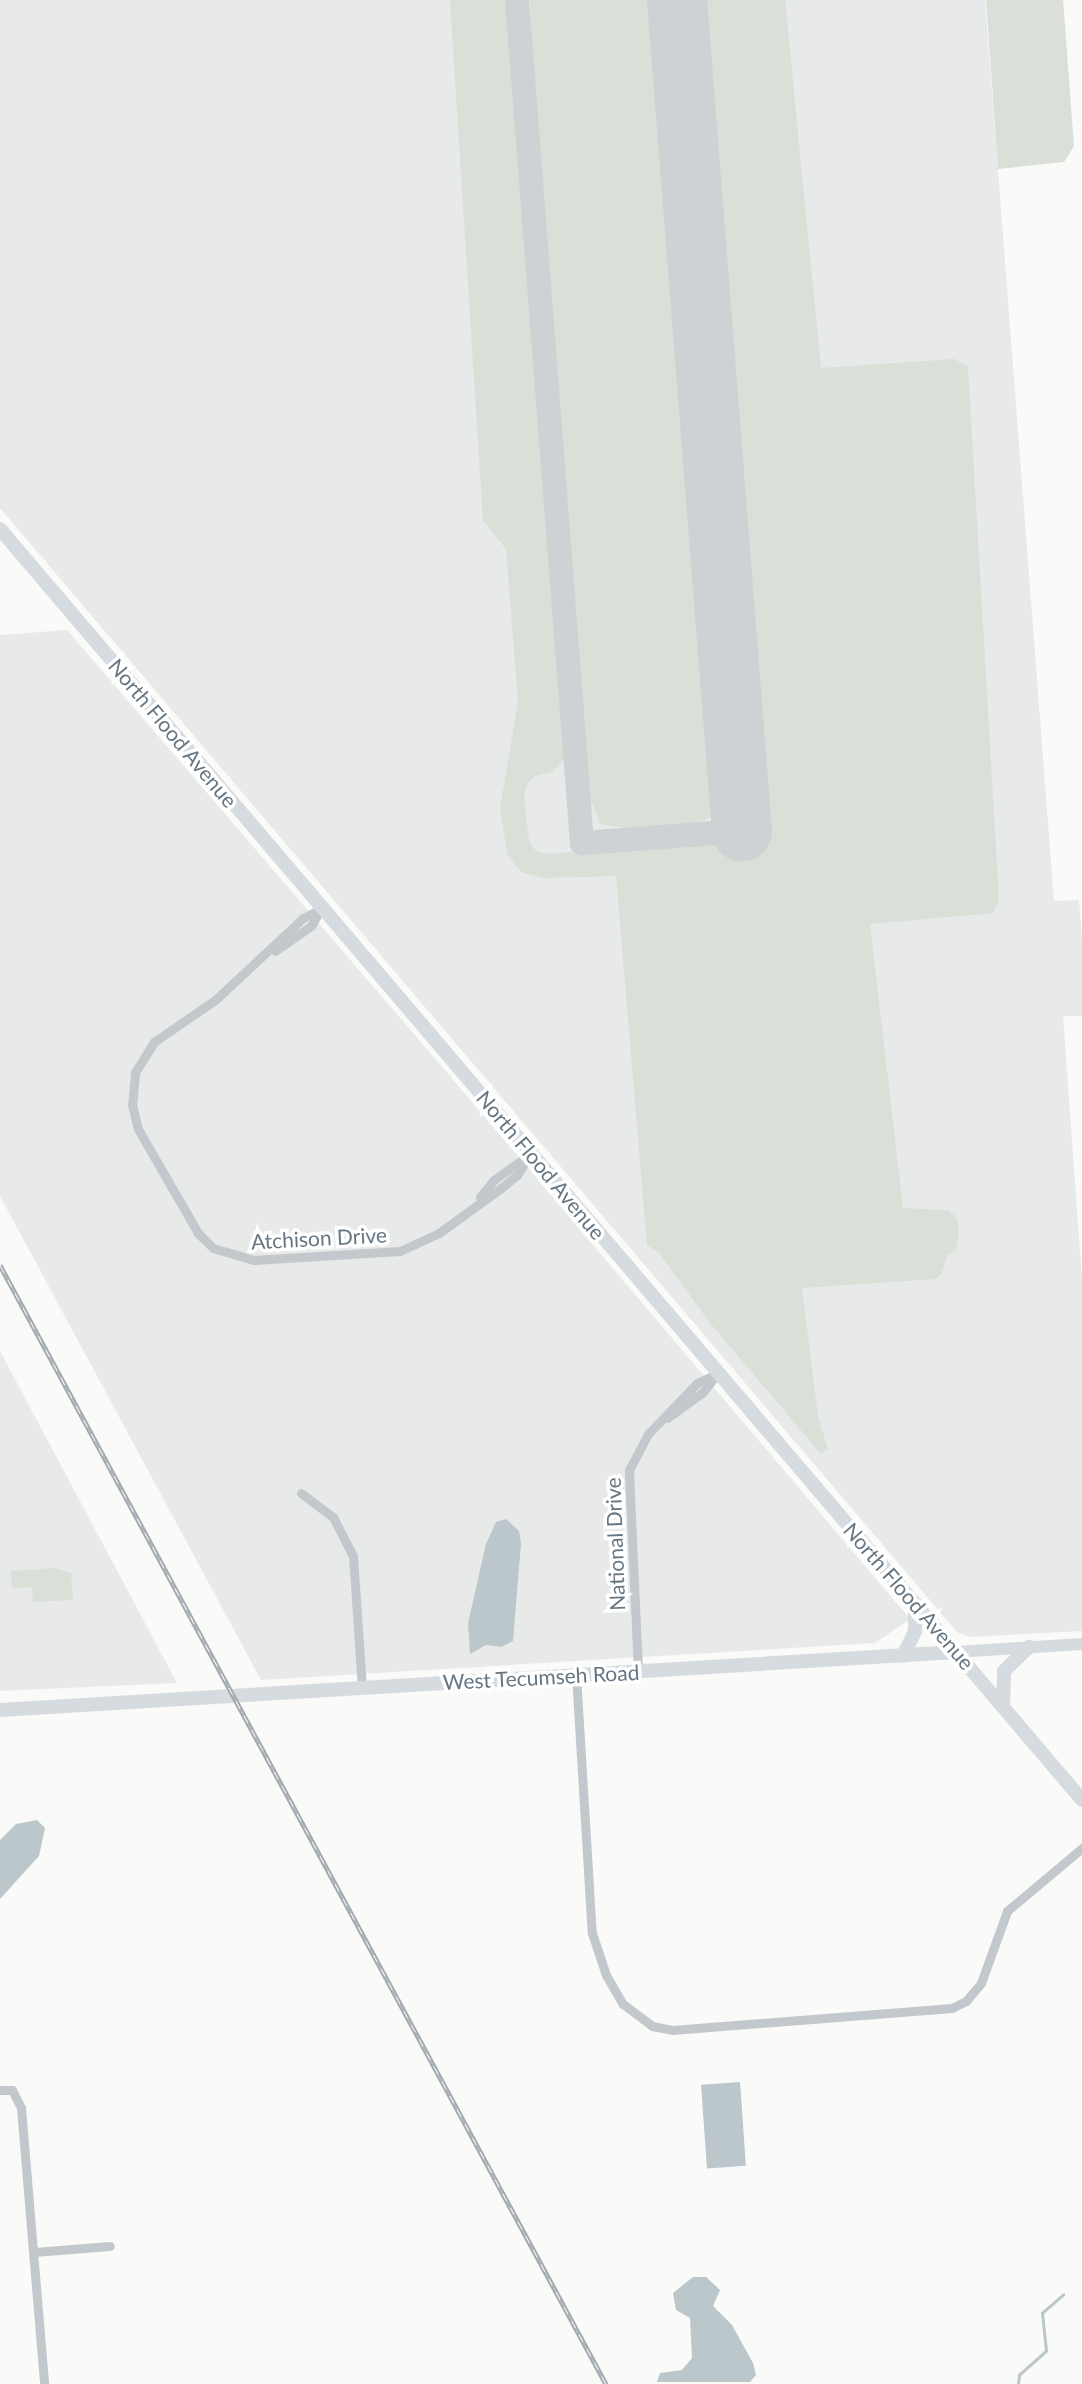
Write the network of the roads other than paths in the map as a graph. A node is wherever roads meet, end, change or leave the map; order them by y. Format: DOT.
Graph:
graph roads {
  1 [pos="0,529"];
  2 [pos="322,908"];
  3 [pos="531,1153"];
  4 [pos="718,1373"];
  5 [pos="301,1493"];
  6 [pos="915,1603"];
  7 [pos="1082,1644"];
  8 [pos="1029,1647"];
  9 [pos="956,1652"];
  10 [pos="903,1656"];
  11 [pos="638,1671"];
  12 [pos="576,1675"];
  13 [pos="362,1688"];
  14 [pos="1003,1706"];
  15 [pos="0,1710"];
  16 [pos="1082,1800"];
  17 [pos="1082,1848"];
  18 [pos="0,2090"];
  19 [pos="110,2246"];
  20 [pos="34,2252"];
  21 [pos="36,2384"];
  22 [pos="44,2384"];
  1 -- 2 [label="main road, North Flood Avenue"];
  2 -- 3 [label="main road, North Flood Avenue"];
  2 -- 3 [label="street, Atchison Drive"];
  3 -- 4 [label="main road, North Flood Avenue"];
  4 -- 6 [label="main road, North Flood Avenue"];
  4 -- 11 [label="street, National Drive"];
  5 -- 13 [label="street"];
  6 -- 9 [label="main road, North Flood Avenue"];
  6 -- 10 [label="main road"];
  7 -- 8 [label="main road, West Tecumseh Road"];
  8 -- 9 [label="main road, West Tecumseh Road"];
  8 -- 14 [label="main road"];
  9 -- 10 [label="main road, West Tecumseh Road"];
  9 -- 14 [label="main road, North Flood Avenue"];
  10 -- 11 [label="main road, West Tecumseh Road"];
  11 -- 12 [label="main road, West Tecumseh Road"];
  12 -- 13 [label="main road, West Tecumseh Road"];
  12 -- 17 [label="street"];
  13 -- 15 [label="main road, West Tecumseh Road"];
  14 -- 16 [label="main road, North Flood Avenue"];
  18 -- 20 [label="street"];
  19 -- 20 [label="street"];
  20 -- 22 [label="street"];
  21 -- 22 [label="street"];
}
